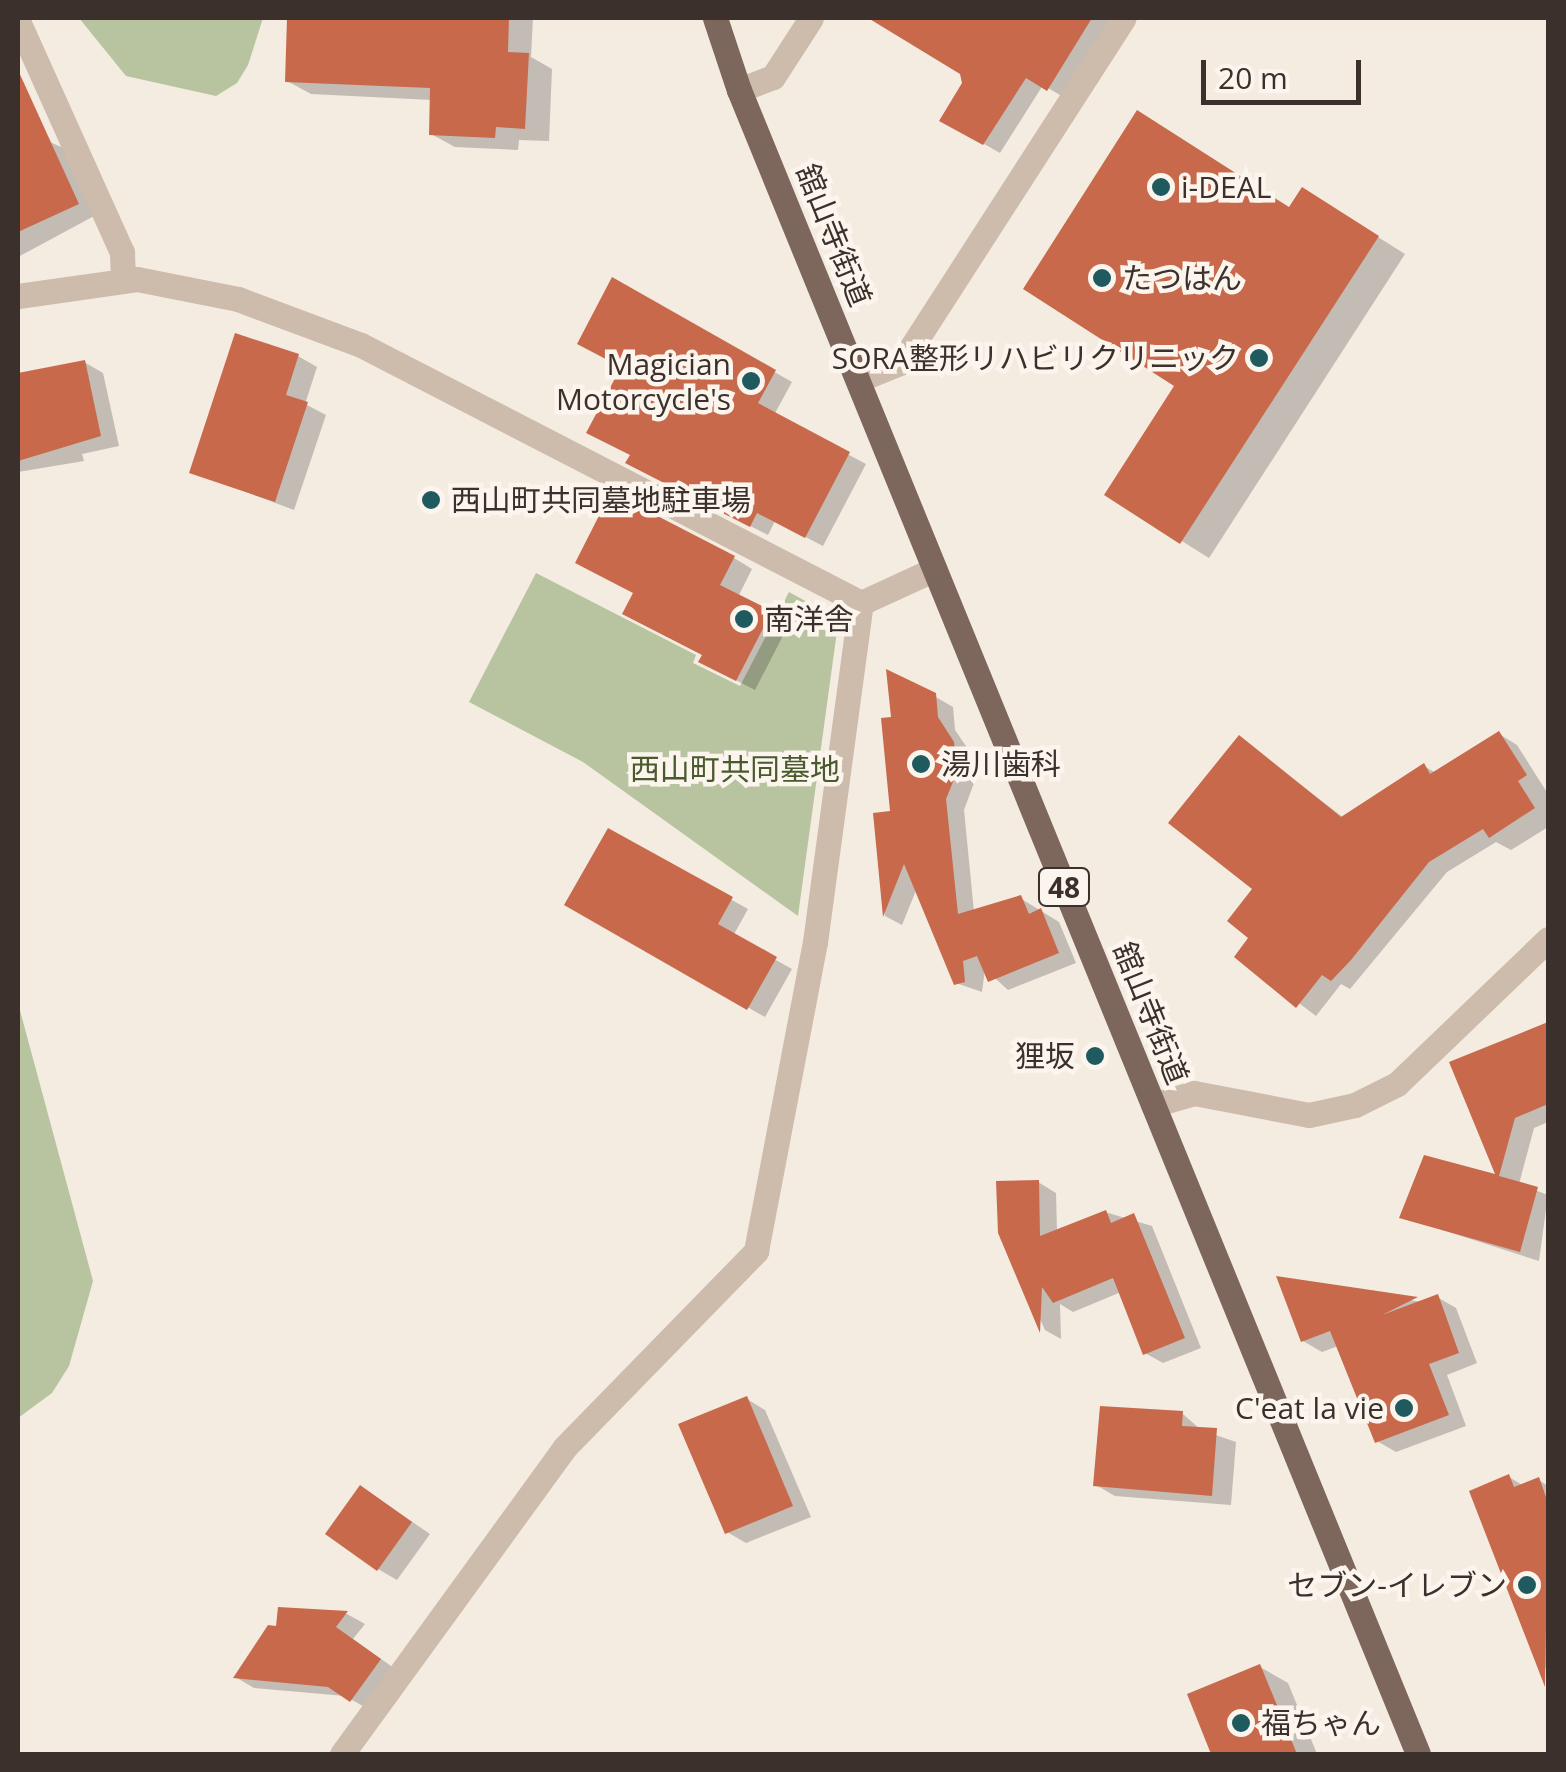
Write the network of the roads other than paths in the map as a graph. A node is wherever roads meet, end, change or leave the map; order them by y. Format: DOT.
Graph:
graph roads {
  1 [pos="715,18"];
  2 [pos="811,18"];
  3 [pos="1124,18"];
  4 [pos="18,22"];
  5 [pos="739,90"];
  6 [pos="123,280"];
  7 [pos="18,296"];
  8 [pos="858,380"];
  9 [pos="934,569"];
  10 [pos="861,603"];
  11 [pos="1548,938"];
  12 [pos="1153,1106"];
  13 [pos="342,1754"];
  14 [pos="1418,1754"];
  1 -- 5 [label="main road, 舘山寺街道 / 48"];
  2 -- 5 [label="street"];
  3 -- 8 [label="street"];
  4 -- 6 [label="street"];
  5 -- 8 [label="main road, 舘山寺街道 / 48"];
  6 -- 7 [label="street"];
  6 -- 10 [label="street"];
  8 -- 9 [label="main road, 舘山寺街道 / 48"];
  9 -- 10 [label="street"];
  9 -- 12 [label="main road, 舘山寺街道 / 48"];
  10 -- 13 [label="street"];
  11 -- 12 [label="street"];
  12 -- 14 [label="main road, 舘山寺街道 / 48"];
}
